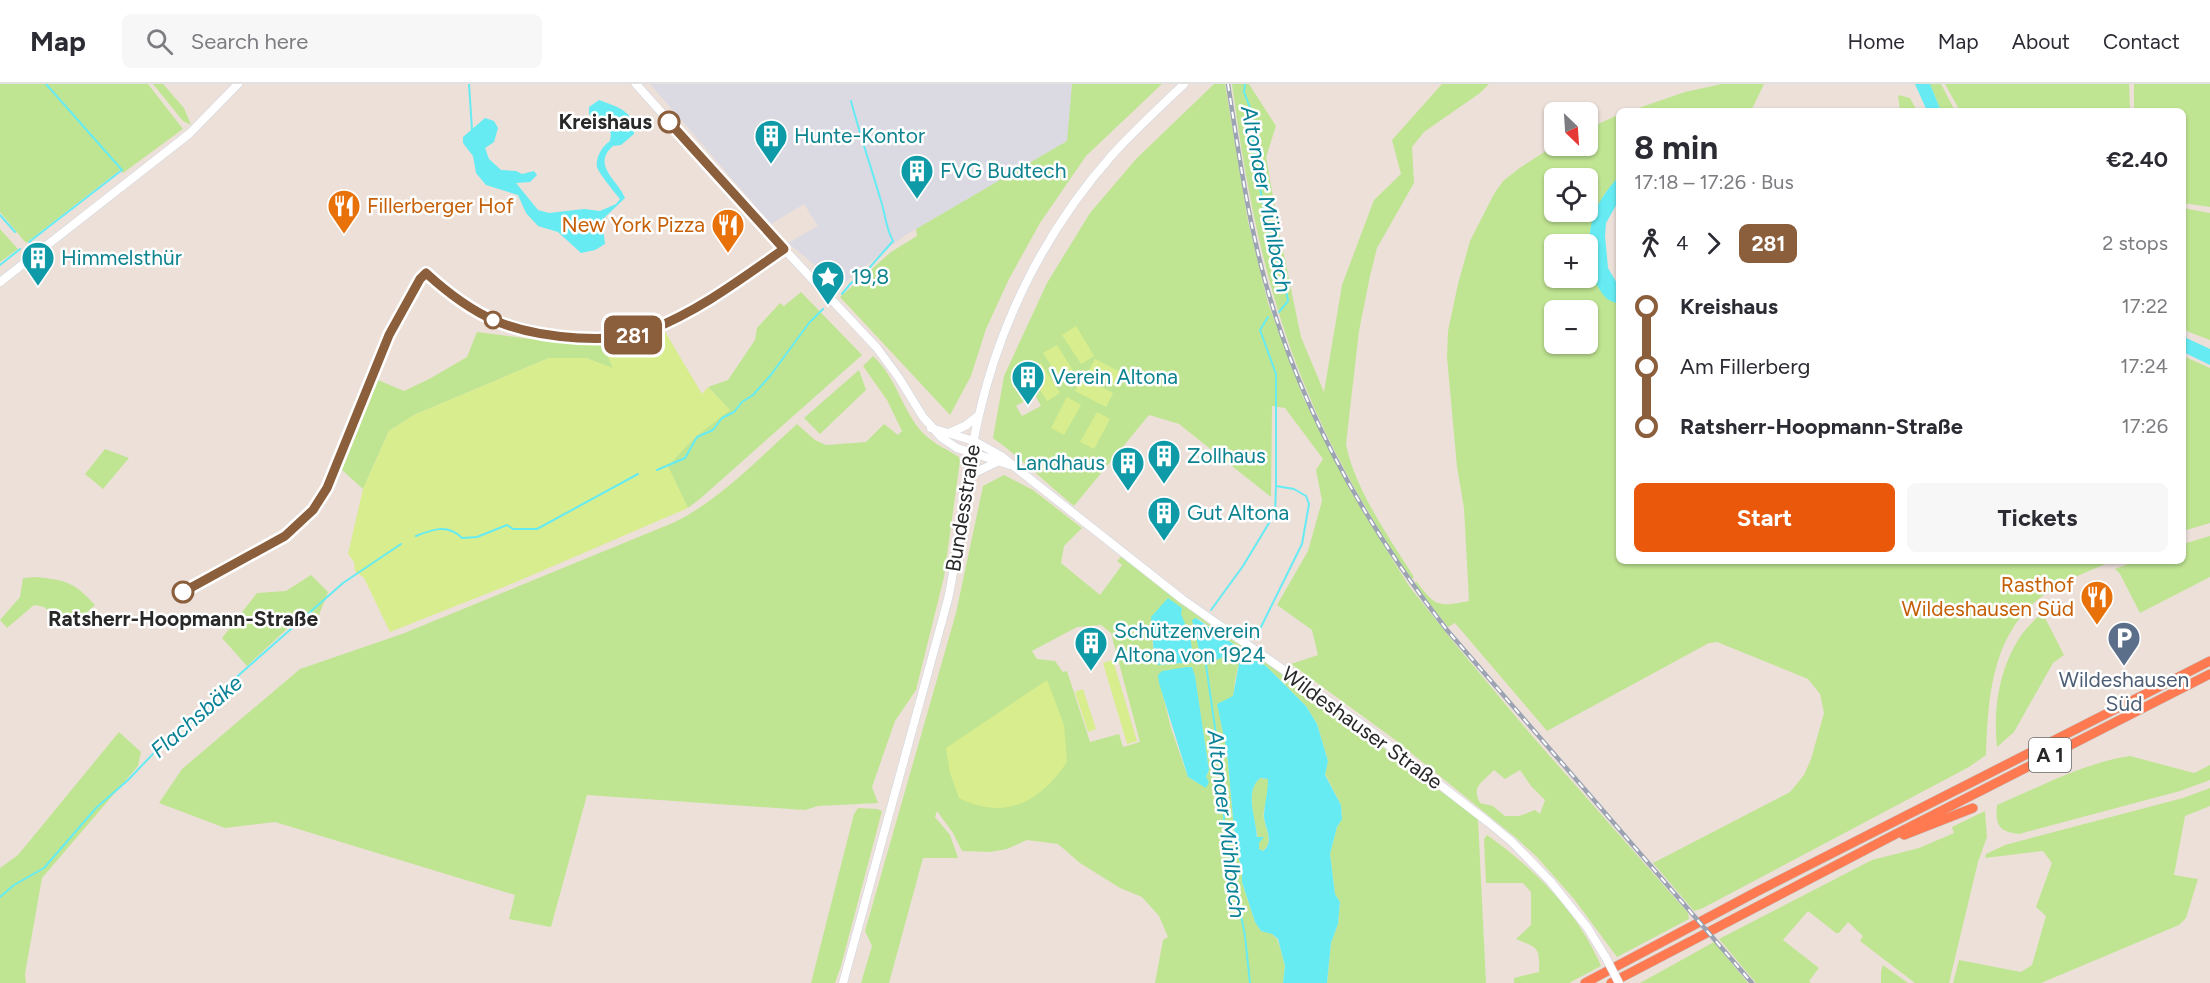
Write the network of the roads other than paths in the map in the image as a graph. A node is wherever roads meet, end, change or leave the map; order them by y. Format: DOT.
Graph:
graph roads {
  1 [pos="238,84"];
  2 [pos="636,84"];
  3 [pos="1184,84"];
  4 [pos="0,282"];
  5 [pos="978,416"];
  6 [pos="932,428"];
  7 [pos="949,433"];
  8 [pos="974,441"];
  9 [pos="972,453"];
  10 [pos="998,462"];
  11 [pos="1012,465"];
  12 [pos="968,476"];
  13 [pos="2210,661"];
  14 [pos="2210,674"];
  15 [pos="1972,808"];
  16 [pos="1890,837"];
  17 [pos="843,983"];
  18 [pos="1585,983"];
  19 [pos="1611,983"];
  20 [pos="1619,983"];
  1 -- 4 [label="main road"];
  2 -- 6 [label="main road, Wildeshauser Straße"];
  3 -- 5 [label="main road, Bundesstraße"];
  5 -- 7 [label="main road"];
  5 -- 8 [label="main road, Bundesstraße"];
  6 -- 7 [label="main road, Wildeshauser Straße"];
  6 -- 9 [label="main road, Wildeshauser Straße"];
  7 -- 8 [label="main road, Wildeshauser Straße"];
  8 -- 9 [label="main road, Bundesstraße"];
  8 -- 11 [label="main road, Wildeshauser Straße"];
  9 -- 10 [label="main road, Wildeshauser Straße"];
  9 -- 12 [label="main road, Bundesstraße"];
  10 -- 11 [label="main road, Wildeshauser Straße"];
  10 -- 12 [label="main road"];
  11 -- 20 [label="main road, Wildeshauser Straße, bridge"];
  12 -- 17 [label="main road, Bundesstraße"];
  13 -- 18 [label="highway, A 1"];
  14 -- 16 [label="highway, A 1"];
  15 -- 16 [label="highway"];
  16 -- 19 [label="highway, A 1"];
}
